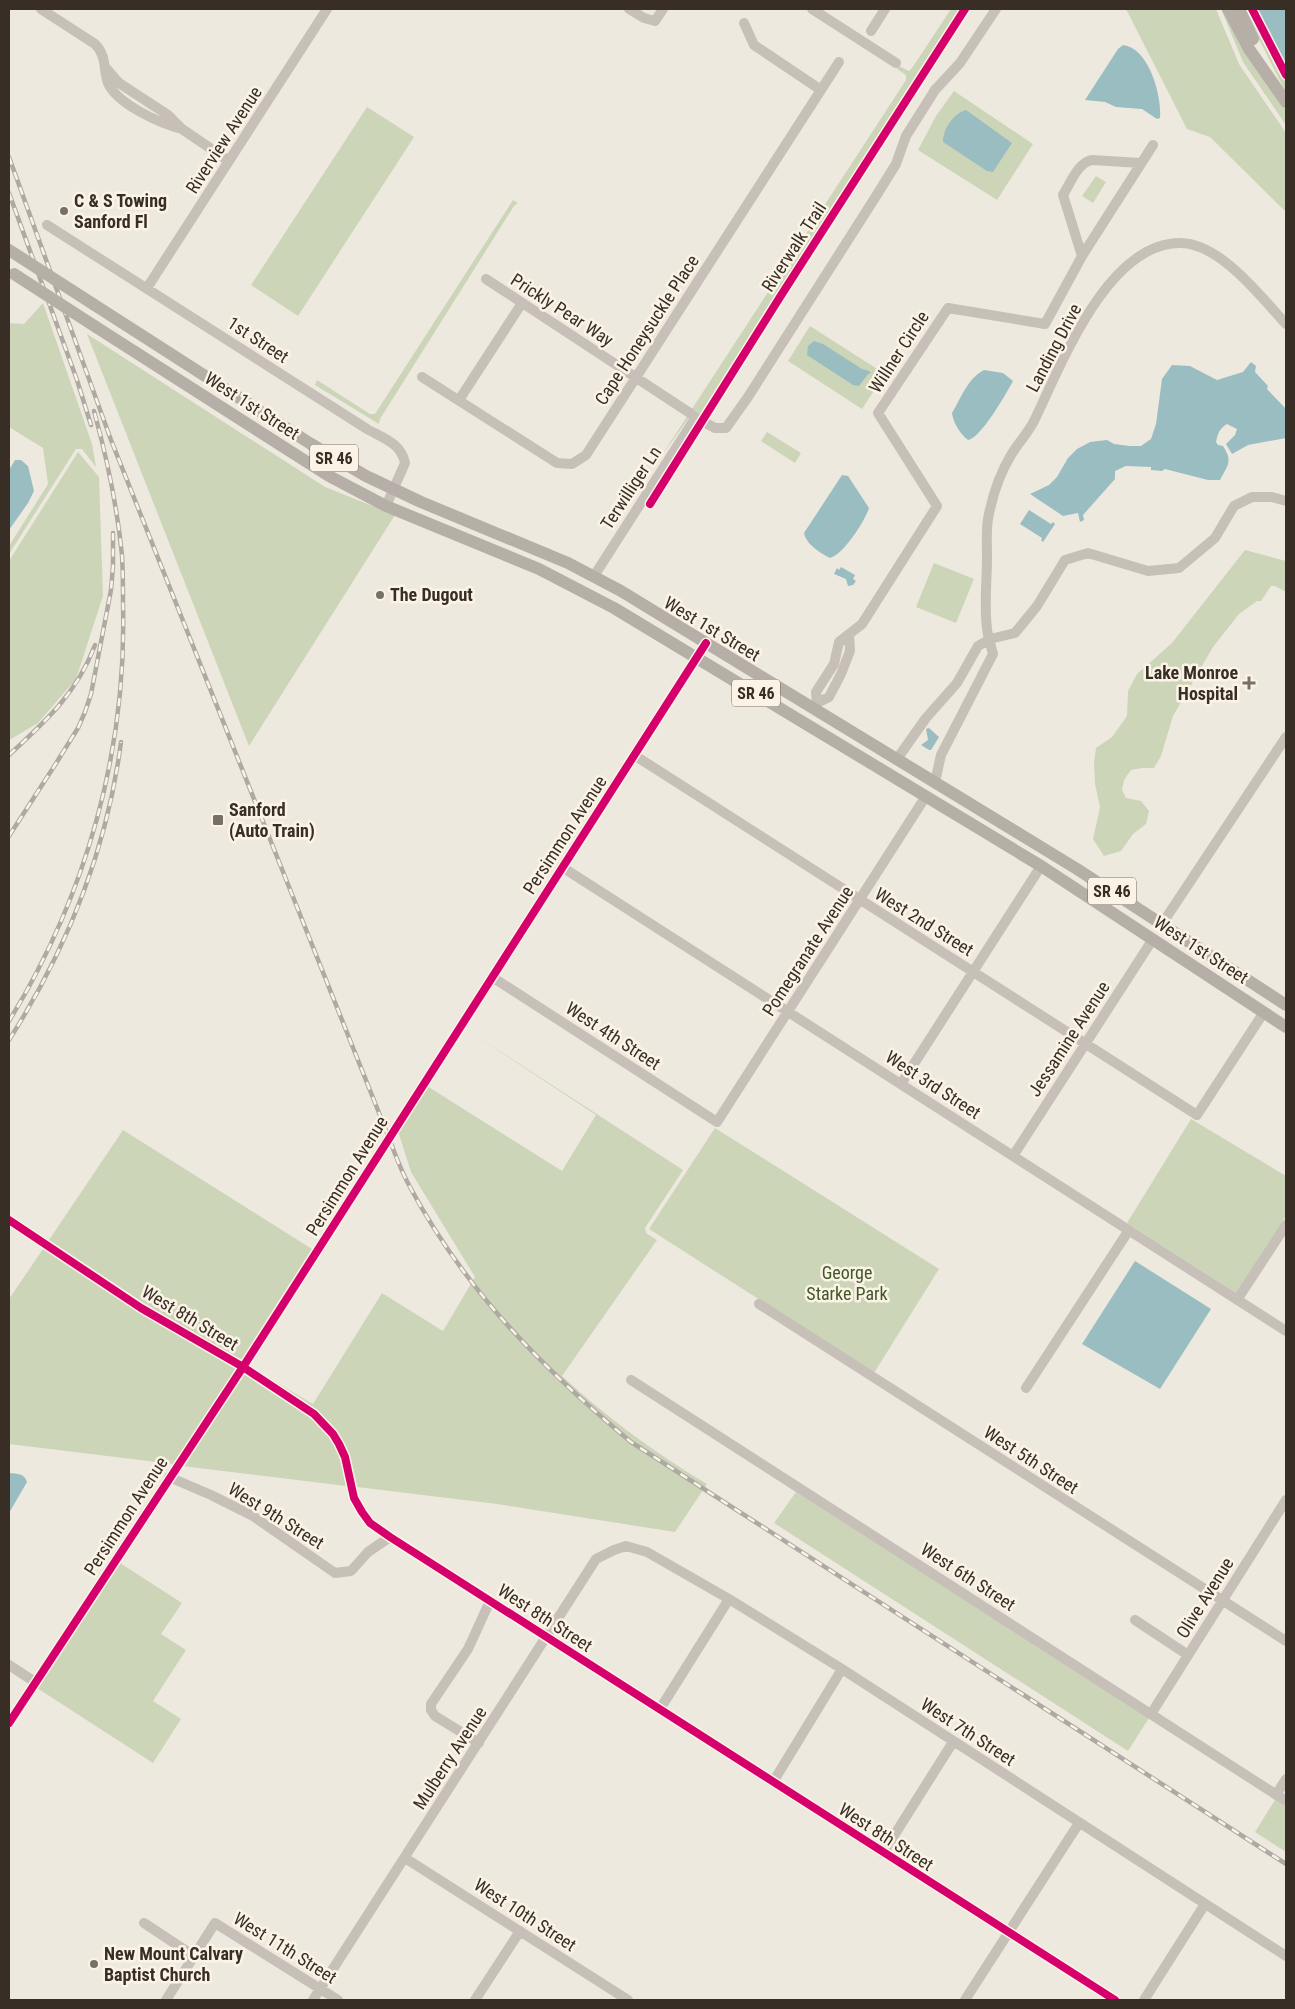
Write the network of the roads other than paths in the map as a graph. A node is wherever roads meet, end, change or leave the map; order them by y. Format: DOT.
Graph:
graph roads {
  1 [pos="42,9"];
  2 [pos="327,9"];
  3 [pos="629,9"];
  4 [pos="663,9"];
  5 [pos="812,9"];
  6 [pos="885,9"];
  7 [pos="996,9"];
  8 [pos="1228,9"];
  9 [pos="1238,9"];
  10 [pos="744,23"];
  11 [pos="871,31"];
  12 [pos="839,62"];
  13 [pos="896,63"];
  14 [pos="106,68"];
  15 [pos="822,90"];
  16 [pos="137,94"];
  17 [pos="1286,102"];
  18 [pos="130,105"];
  19 [pos="182,129"];
  20 [pos="1153,145"];
  21 [pos="229,161"];
  22 [pos="1141,163"];
  23 [pos="47,224"];
  24 [pos="9,250"];
  25 [pos="1082,256"];
  26 [pos="12,272"];
  27 [pos="486,280"];
  28 [pos="147,288"];
  29 [pos="522,303"];
  30 [pos="1286,324"];
  31 [pos="422,376"];
  32 [pos="635,378"];
  33 [pos="459,400"];
  34 [pos="696,417"];
  35 [pos="394,490"];
  36 [pos="1286,501"];
  37 [pos="386,506"];
  38 [pos="594,576"];
  39 [pos="990,639"];
  40 [pos="706,643"];
  41 [pos="697,658"];
  42 [pos="816,706"];
  43 [pos="1286,737"];
  44 [pos="634,755"];
  45 [pos="897,759"];
  46 [pos="935,782"];
  47 [pos="926,796"];
  48 [pos="972,804"];
  49 [pos="1041,866"];
  50 [pos="562,867"];
  51 [pos="859,900"];
  52 [pos="1098,903"];
  53 [pos="1162,924"];
  54 [pos="1153,939"];
  55 [pos="1199,948"];
  56 [pos="973,971"];
  57 [pos="492,977"];
  58 [pos="1286,1005"];
  59 [pos="789,1012"];
  60 [pos="1264,1012"];
  61 [pos="1286,1026"];
  62 [pos="1086,1043"];
  63 [pos="901,1084"];
  64 [pos="717,1122"];
  65 [pos="1013,1156"];
  66 [pos="9,1220"];
  67 [pos="1286,1225"];
  68 [pos="1130,1230"];
  69 [pos="1237,1300"];
  70 [pos="759,1304"];
  71 [pos="1286,1331"];
  72 [pos="243,1367"];
  73 [pos="632,1380"];
  74 [pos="1026,1388"];
  75 [pos="169,1478"];
  76 [pos="1286,1500"];
  77 [pos="390,1537"];
  78 [pos="626,1546"];
  79 [pos="729,1599"];
  80 [pos="490,1600"];
  81 [pos="1222,1600"];
  82 [pos="1135,1620"];
  83 [pos="547,1637"];
  84 [pos="1286,1641"];
  85 [pos="1188,1654"];
  86 [pos="9,1665"];
  87 [pos="842,1669"];
  88 [pos="35,1682"];
  89 [pos="660,1709"];
  90 [pos="1151,1714"];
  91 [pos="9,1723"];
  92 [pos="954,1742"];
  93 [pos="479,1744"];
  94 [pos="1286,1779"];
  95 [pos="773,1782"];
  96 [pos="1276,1795"];
  97 [pos="1286,1801"];
  98 [pos="1079,1823"];
  99 [pos="883,1853"];
  100 [pos="405,1858"];
  101 [pos="1205,1904"];
  102 [pos="144,1922"];
  103 [pos="520,1931"];
  104 [pos="1009,1933"];
  105 [pos="194,1956"];
  106 [pos="1286,1956"];
  107 [pos="320,1989"];
  108 [pos="166,2000"];
  109 [pos="313,2000"];
  110 [pos="338,2000"];
  111 [pos="475,2000"];
  112 [pos="628,2000"];
  113 [pos="965,2000"];
  114 [pos="1115,2000"];
  115 [pos="1144,2000"];
  1 -- 14 [label="street"];
  2 -- 21 [label="street, Riverview Avenue"];
  3 -- 4 [label="street"];
  5 -- 13 [label="street"];
  6 -- 11 [label="street"];
  7 -- 34 [label="street, Prickly Pear Way"];
  8 -- 17 [label="main road"];
  9 -- 17 [label="main road"];
  10 -- 15 [label="street"];
  12 -- 15 [label="street, Cape Honeysuckle Place"];
  14 -- 16 [label="street"];
  14 -- 18 [label="street"];
  15 -- 32 [label="street, Cape Honeysuckle Place"];
  16 -- 18 [label="street"];
  16 -- 19 [label="street"];
  18 -- 19 [label="street"];
  19 -- 21 [label="street"];
  20 -- 22 [label="street, Willner Circle"];
  21 -- 28 [label="street, Riverview Avenue"];
  22 -- 25 [label="street, Willner Circle"];
  22 -- 25 [label="street"];
  23 -- 28 [label="street, 1st Street"];
  24 -- 35 [label="main road, West 1st Street / SR 46, bridge"];
  25 -- 42 [label="street, Willner Circle"];
  26 -- 37 [label="main road, West 1st Street / SR 46, bridge"];
  27 -- 29 [label="street, Prickly Pear Way"];
  28 -- 35 [label="street, 1st Street"];
  29 -- 32 [label="street, Prickly Pear Way"];
  29 -- 33 [label="street"];
  30 -- 39 [label="street, Landing Drive"];
  31 -- 33 [label="street, Cape Honeysuckle Place"];
  32 -- 33 [label="street, Cape Honeysuckle Place"];
  32 -- 34 [label="street, Prickly Pear Way"];
  34 -- 38 [label="street, Terwilliger Ln"];
  35 -- 37 [label="street, 1st Street"];
  35 -- 38 [label="main road, West 1st Street / SR 46"];
  36 -- 39 [label="street"];
  37 -- 41 [label="main road, West 1st Street / SR 46"];
  38 -- 40 [label="main road, West 1st Street / SR 46"];
  39 -- 45 [label="street"];
  39 -- 46 [label="street, Landing Drive"];
  40 -- 41 [label="street, Persimmon Avenue"];
  40 -- 42 [label="main road, West 1st Street / SR 46"];
  41 -- 44 [label="street, Persimmon Avenue"];
  41 -- 47 [label="main road, West 1st Street / SR 46"];
  42 -- 45 [label="main road, West 1st Street / SR 46"];
  43 -- 53 [label="street"];
  44 -- 50 [label="street, Persimmon Avenue"];
  44 -- 51 [label="street, West 2nd Street"];
  45 -- 46 [label="main road, West 1st Street / SR 46"];
  46 -- 48 [label="main road, West 1st Street / SR 46"];
  47 -- 48 [label="main road"];
  47 -- 49 [label="main road, West 1st Street / SR 46"];
  47 -- 51 [label="street, Pomegranate Avenue"];
  48 -- 53 [label="main road, West 1st Street / SR 46"];
  49 -- 52 [label="main road, West 1st Street / SR 46"];
  49 -- 56 [label="street"];
  50 -- 57 [label="street, Persimmon Avenue"];
  50 -- 59 [label="street, West 3rd Street"];
  51 -- 56 [label="street, West 2nd Street"];
  51 -- 59 [label="street, Pomegranate Avenue"];
  52 -- 53 [label="main road"];
  52 -- 54 [label="main road, West 1st Street / SR 46"];
  53 -- 55 [label="main road, West 1st Street / SR 46"];
  54 -- 55 [label="main road"];
  54 -- 60 [label="main road, West 1st Street / SR 46"];
  54 -- 62 [label="street, Jessamine Avenue"];
  55 -- 58 [label="main road, West 1st Street / SR 46"];
  56 -- 62 [label="street, West 2nd Street"];
  56 -- 63 [label="street"];
  57 -- 64 [label="street, West 4th Street"];
  57 -- 72 [label="street, Persimmon Avenue"];
  59 -- 63 [label="street, West 3rd Street"];
  59 -- 64 [label="street, Pomegranate Avenue"];
  60 -- 61 [label="main road, West 1st Street / SR 46"];
  60 -- 62 [label="street, West 2nd Street"];
  62 -- 65 [label="street, Jessamine Avenue"];
  63 -- 65 [label="street, West 3rd Street"];
  65 -- 68 [label="street, West 3rd Street"];
  66 -- 72 [label="street, West 8th Street"];
  67 -- 69 [label="street"];
  68 -- 69 [label="street, West 3rd Street"];
  68 -- 74 [label="street"];
  69 -- 71 [label="street, West 3rd Street"];
  70 -- 81 [label="street, West 5th Street"];
  72 -- 75 [label="street, Persimmon Avenue"];
  72 -- 77 [label="street, West 8th Street"];
  73 -- 90 [label="street, West 6th Street"];
  75 -- 77 [label="street, West 9th Street"];
  75 -- 88 [label="street, Persimmon Avenue"];
  76 -- 81 [label="street, Olive Avenue"];
  77 -- 80 [label="street, West 8th Street"];
  78 -- 79 [label="street, West 7th Street"];
  78 -- 83 [label="street, Mulberry Avenue"];
  79 -- 87 [label="street, West 7th Street"];
  79 -- 89 [label="street"];
  80 -- 83 [label="street, West 8th Street"];
  80 -- 93 [label="street"];
  81 -- 84 [label="street, West 5th Street"];
  81 -- 85 [label="street, Olive Avenue"];
  82 -- 85 [label="street"];
  83 -- 89 [label="street, West 8th Street"];
  83 -- 93 [label="street, Mulberry Avenue"];
  85 -- 90 [label="street, Olive Avenue"];
  86 -- 88 [label="street"];
  87 -- 92 [label="street, West 7th Street"];
  87 -- 95 [label="street"];
  88 -- 91 [label="street, Persimmon Avenue"];
  89 -- 95 [label="street, West 8th Street"];
  90 -- 96 [label="street, West 6th Street"];
  92 -- 98 [label="street, West 7th Street"];
  92 -- 99 [label="street"];
  93 -- 100 [label="street, Mulberry Avenue"];
  94 -- 96 [label="street"];
  95 -- 99 [label="street, West 8th Street"];
  96 -- 97 [label="street, West 6th Street"];
  98 -- 101 [label="street, West 7th Street"];
  98 -- 104 [label="street"];
  99 -- 104 [label="street, West 8th Street"];
  100 -- 103 [label="street, West 10th Street"];
  100 -- 107 [label="street, Mulberry Avenue"];
  101 -- 106 [label="street, West 7th Street"];
  101 -- 115 [label="street"];
  102 -- 105 [label="street"];
  103 -- 111 [label="street"];
  103 -- 112 [label="street, West 10th Street"];
  104 -- 113 [label="street"];
  104 -- 114 [label="street, West 8th Street"];
  105 -- 107 [label="street, West 11th Street"];
  105 -- 108 [label="street"];
  107 -- 109 [label="street, Mulberry Avenue"];
  107 -- 110 [label="street, West 11th Street"];
}
